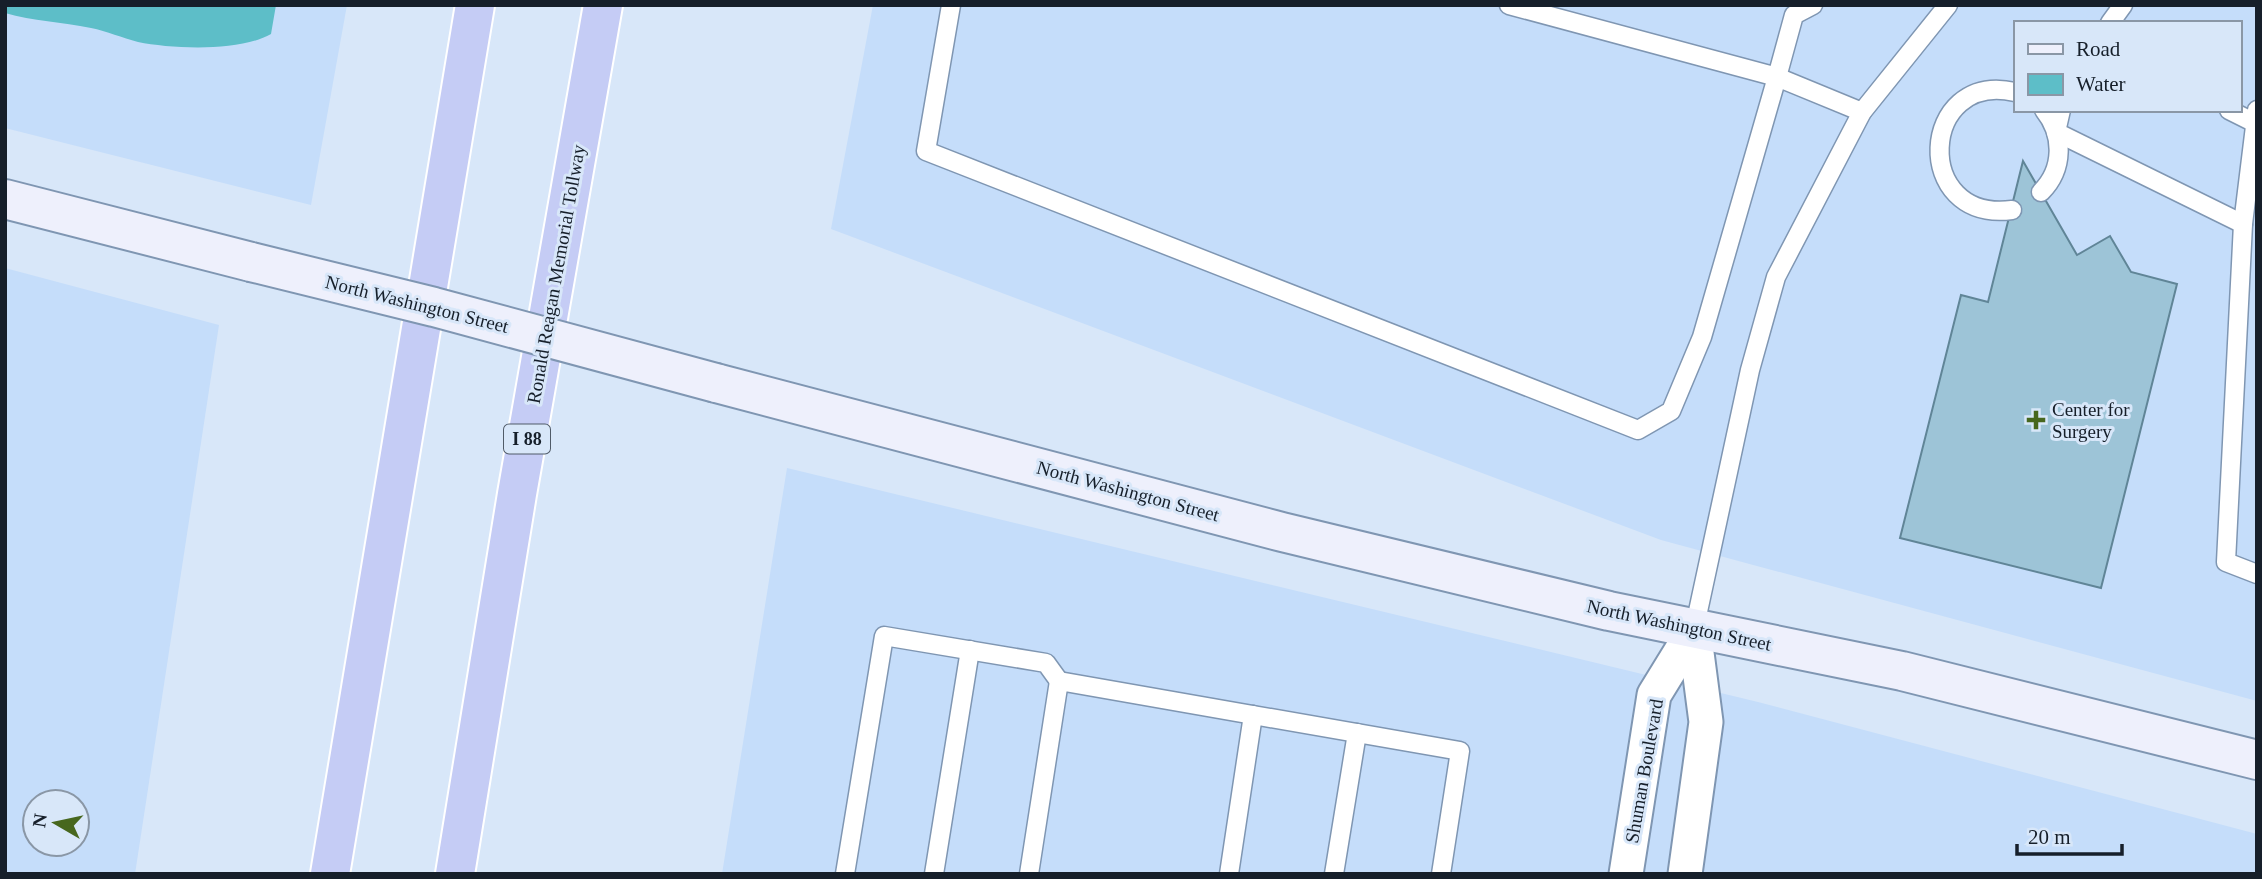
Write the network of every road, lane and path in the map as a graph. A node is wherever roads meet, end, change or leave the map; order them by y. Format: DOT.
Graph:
graph roads {
  1 [pos="475,5"];
  2 [pos="603,5"];
  3 [pos="951,5"];
  4 [pos="1509,5"];
  5 [pos="1813,5"];
  6 [pos="1948,5"];
  7 [pos="2123,5"];
  8 [pos="2111,21"];
  9 [pos="1777,77"];
  10 [pos="2014,92"];
  11 [pos="1862,112"];
  12 [pos="2045,112"];
  13 [pos="2061,112"];
  14 [pos="2235,112"];
  15 [pos="2256,119"];
  16 [pos="2056,132"];
  17 [pos="2041,192"];
  18 [pos="5,199"];
  19 [pos="2011,209"];
  20 [pos="2244,224"];
  21 [pos="2257,574"];
  22 [pos="1694,630"];
  23 [pos="971,650"];
  24 [pos="1059,681"];
  25 [pos="1253,715"];
  26 [pos="1357,733"];
  27 [pos="2257,760"];
  28 [pos="330,874"];
  29 [pos="455,874"];
  30 [pos="845,874"];
  31 [pos="934,874"];
  32 [pos="1029,874"];
  33 [pos="1228,874"];
  34 [pos="1334,874"];
  35 [pos="1441,874"];
  36 [pos="1626,874"];
  37 [pos="1685,874"];
  1 -- 28 [label="highway"];
  2 -- 29 [label="highway, Ronald Reagan Memorial Tollway / I 88"];
  3 -- 9 [label="lane"];
  4 -- 9 [label="lane"];
  5 -- 9 [label="lane"];
  6 -- 11 [label="lane"];
  7 -- 8 [label="lane"];
  9 -- 11 [label="lane"];
  10 -- 19 [label="lane"];
  11 -- 22 [label="lane"];
  12 -- 16 [label="lane"];
  13 -- 16 [label="lane"];
  14 -- 15 [label="lane"];
  15 -- 20 [label="lane"];
  16 -- 17 [label="lane"];
  16 -- 20 [label="lane"];
  18 -- 22 [label="main road, North Washington Street, bridge"];
  20 -- 21 [label="lane"];
  22 -- 27 [label="main road, North Washington Street"];
  22 -- 36 [label="street, Shuman Boulevard"];
  22 -- 37 [label="street"];
  23 -- 24 [label="lane"];
  23 -- 30 [label="lane"];
  23 -- 31 [label="lane"];
  24 -- 25 [label="lane"];
  24 -- 32 [label="lane"];
  25 -- 26 [label="lane"];
  25 -- 33 [label="lane"];
  26 -- 34 [label="lane"];
  26 -- 35 [label="lane"];
}
